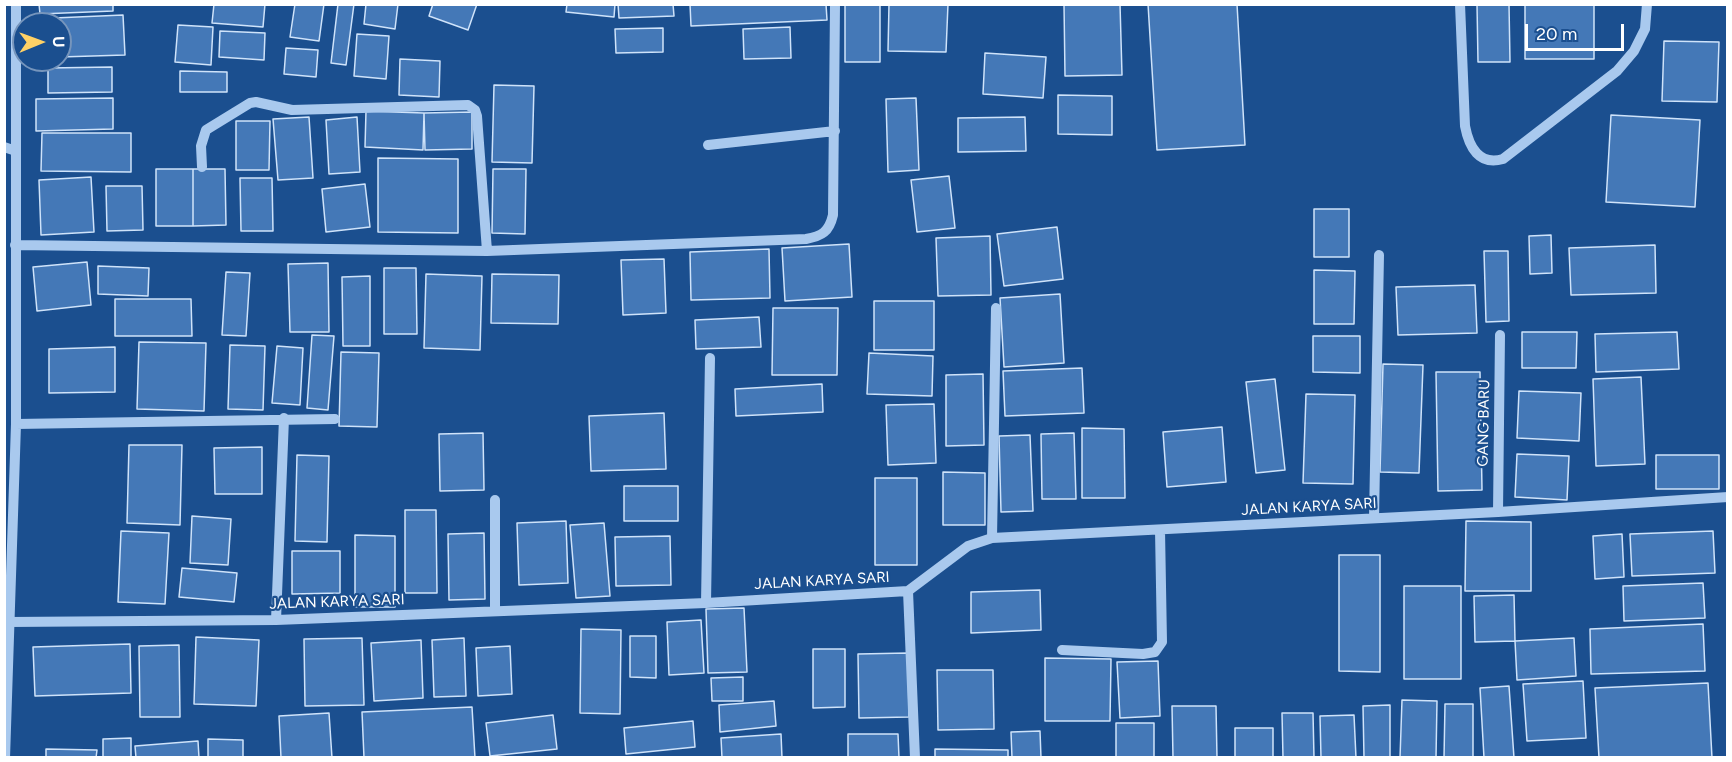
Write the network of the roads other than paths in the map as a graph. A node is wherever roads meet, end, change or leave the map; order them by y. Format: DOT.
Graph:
graph roads {
  1 [pos="16,4"];
  2 [pos="835,4"];
  3 [pos="1460,4"];
  4 [pos="1647,4"];
  5 [pos="835,131"];
  6 [pos="708,145"];
  7 [pos="4,147"];
  8 [pos="16,151"];
  9 [pos="202,167"];
  10 [pos="15,245"];
  11 [pos="487,251"];
  12 [pos="1379,255"];
  13 [pos="996,308"];
  14 [pos="1500,335"];
  15 [pos="710,358"];
  16 [pos="284,418"];
  17 [pos="334,418"];
  18 [pos="16,427"];
  19 [pos="1728,497"];
  20 [pos="495,500"];
  21 [pos="1498,512"];
  22 [pos="1374,518"];
  23 [pos="1160,530"];
  24 [pos="992,538"];
  25 [pos="908,591"];
  26 [pos="706,603"];
  27 [pos="495,611"];
  28 [pos="276,620"];
  29 [pos="9,622"];
  30 [pos="1062,650"];
  31 [pos="4,758"];
  32 [pos="915,758"];
  1 -- 8 [label="street"];
  2 -- 5 [label="street"];
  3 -- 4 [label="street"];
  5 -- 6 [label="street"];
  5 -- 11 [label="street"];
  7 -- 8 [label="street"];
  8 -- 10 [label="street"];
  9 -- 11 [label="street"];
  10 -- 11 [label="street"];
  10 -- 18 [label="street"];
  12 -- 22 [label="street"];
  13 -- 24 [label="street"];
  14 -- 21 [label="street, GANG BARU"];
  15 -- 26 [label="street"];
  16 -- 17 [label="street"];
  16 -- 18 [label="street"];
  16 -- 28 [label="street"];
  18 -- 29 [label="street"];
  19 -- 21 [label="street, JALAN KARYA SARI"];
  20 -- 27 [label="street"];
  21 -- 22 [label="street, JALAN KARYA SARI"];
  22 -- 23 [label="street, JALAN KARYA SARI"];
  23 -- 24 [label="street, JALAN KARYA SARI"];
  23 -- 30 [label="street"];
  24 -- 25 [label="street, JALAN KARYA SARI"];
  25 -- 26 [label="street, JALAN KARYA SARI"];
  25 -- 32 [label="street"];
  26 -- 27 [label="street, JALAN KARYA SARI"];
  27 -- 28 [label="street, JALAN KARYA SARI"];
  28 -- 29 [label="street, JALAN KARYA SARI"];
  29 -- 31 [label="street"];
}
